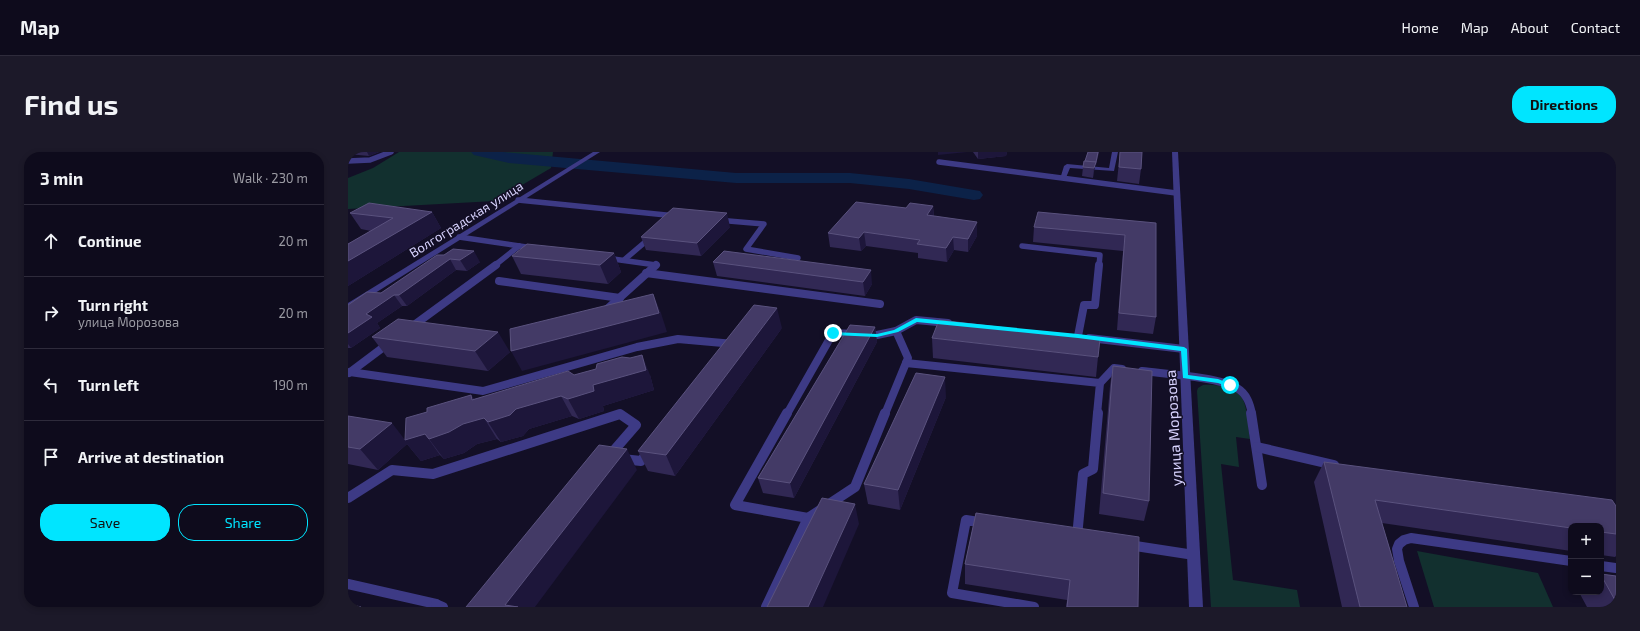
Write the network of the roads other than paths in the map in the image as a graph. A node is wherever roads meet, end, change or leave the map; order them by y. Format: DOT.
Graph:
graph roads {
  1 [pos="391,152"];
  2 [pos="597,152"];
  3 [pos="1115,152"];
  4 [pos="1174,152"];
  5 [pos="348,161"];
  6 [pos="940,162"];
  7 [pos="1063,179"];
  8 [pos="1176,193"];
  9 [pos="518,200"];
  10 [pos="675,216"];
  11 [pos="683,216"];
  12 [pos="712,219"];
  13 [pos="670,221"];
  14 [pos="658,230"];
  15 [pos="459,237"];
  16 [pos="519,246"];
  17 [pos="1022,246"];
  18 [pos="542,249"];
  19 [pos="602,257"];
  20 [pos="798,258"];
  21 [pos="624,260"];
  22 [pos="646,273"];
  23 [pos="499,281"];
  24 [pos="620,298"];
  25 [pos="880,304"];
  26 [pos="348,307"];
  27 [pos="606,310"];
  28 [pos="954,324"];
  29 [pos="406,331"];
  30 [pos="896,331"];
  31 [pos="394,340"];
  32 [pos="1184,349"];
  33 [pos="730,350"];
  34 [pos="906,363"];
  35 [pos="349,373"];
  36 [pos="1185,377"];
  37 [pos="1100,383"];
  38 [pos="1257,447"];
  39 [pos="651,448"];
  40 [pos="1346,467"];
  41 [pos="1262,485"];
  42 [pos="348,498"];
  43 [pos="808,518"];
  44 [pos="995,525"];
  45 [pos="1077,537"];
  46 [pos="1116,543"];
  47 [pos="1194,555"];
  48 [pos="1568,561"];
  49 [pos="1604,566"];
  50 [pos="1616,568"];
  51 [pos="348,584"];
  52 [pos="438,606"];
  53 [pos="766,607"];
  54 [pos="1034,607"];
  55 [pos="1196,607"];
  56 [pos="1414,607"];
  1 -- 5 [label="lane"];
  2 -- 9 [label="street, Волгоградская улица"];
  3 -- 7 [label="street"];
  4 -- 8 [label="street, улица Морозова"];
  6 -- 7 [label="lane"];
  7 -- 8 [label="lane"];
  8 -- 32 [label="street, улица Морозова"];
  9 -- 10 [label="lane"];
  9 -- 15 [label="street, Волгоградская улица"];
  10 -- 11 [label="lane"];
  10 -- 13 [label="lane"];
  12 -- 20 [label="lane"];
  14 -- 21 [label="lane"];
  15 -- 16 [label="lane"];
  15 -- 26 [label="street, Волгоградская улица"];
  16 -- 18 [label="lane"];
  16 -- 29 [label="lane"];
  17 -- 32 [label="lane"];
  19 -- 21 [label="lane"];
  21 -- 22 [label="lane"];
  22 -- 24 [label="lane"];
  22 -- 25 [label="lane"];
  23 -- 24 [label="lane"];
  24 -- 27 [label="lane"];
  28 -- 30 [label="lane"];
  30 -- 34 [label="lane"];
  30 -- 43 [label="lane"];
  31 -- 35 [label="lane"];
  32 -- 36 [label="street, улица Морозова"];
  33 -- 35 [label="lane"];
  34 -- 37 [label="lane"];
  34 -- 43 [label="lane"];
  36 -- 37 [label="lane"];
  36 -- 38 [label="lane"];
  36 -- 47 [label="street, улица Морозова"];
  37 -- 45 [label="lane"];
  38 -- 40 [label="lane"];
  38 -- 41 [label="lane"];
  39 -- 42 [label="lane"];
  43 -- 53 [label="lane"];
  44 -- 54 [label="lane"];
  46 -- 47 [label="lane"];
  47 -- 55 [label="street, улица Морозова"];
  48 -- 56 [label="lane"];
  49 -- 50 [label="lane"];
  51 -- 52 [label="lane"];
}
